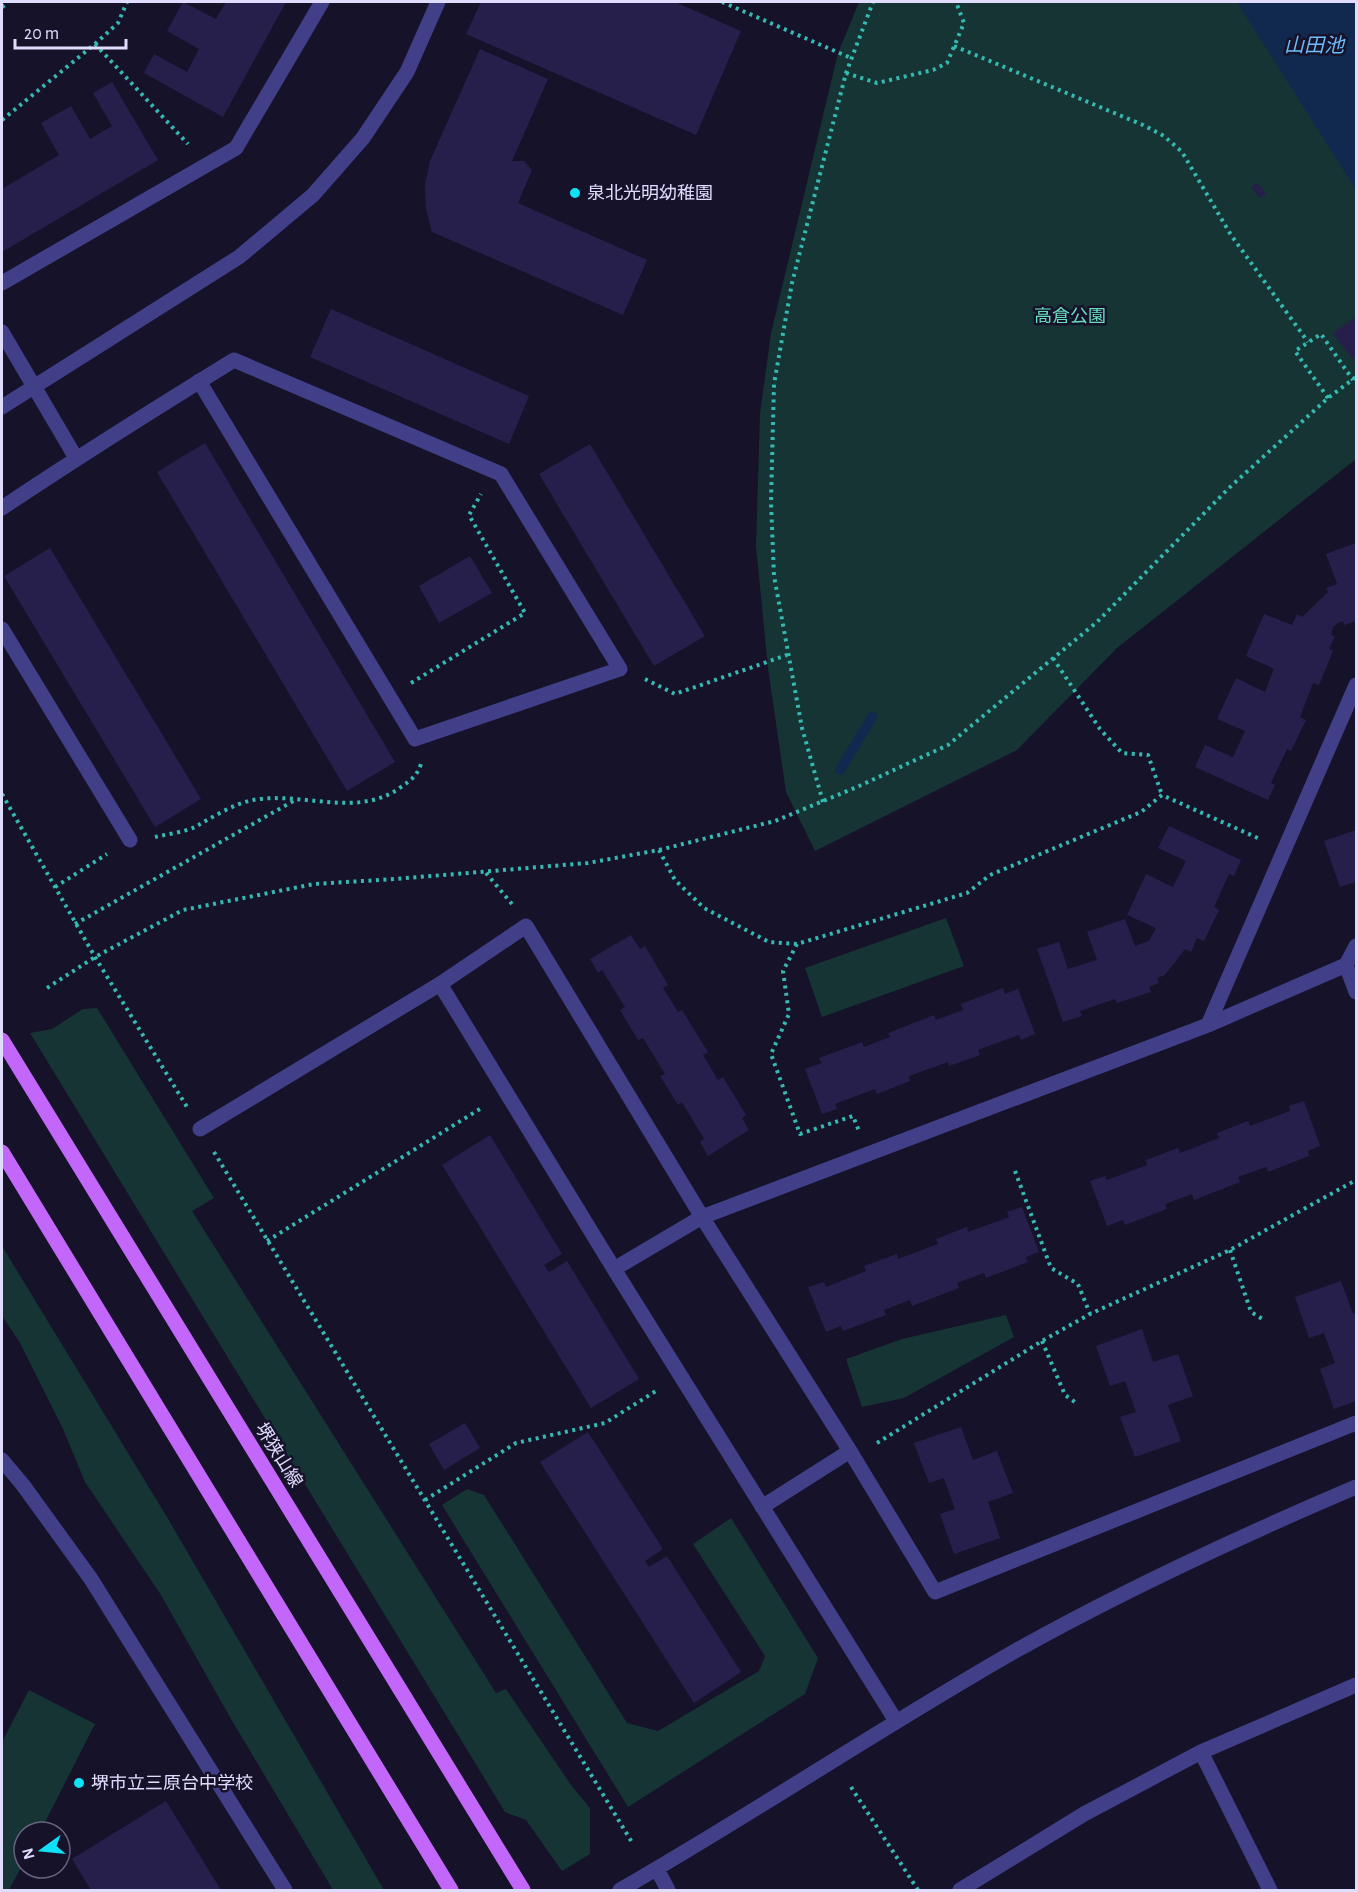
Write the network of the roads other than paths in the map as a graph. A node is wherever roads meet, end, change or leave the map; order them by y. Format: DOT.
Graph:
graph roads {
  1 [pos="322,2"];
  2 [pos="438,2"];
  3 [pos="2,282"];
  4 [pos="2,332"];
  5 [pos="199,381"];
  6 [pos="34,387"];
  7 [pos="2,407"];
  8 [pos="76,458"];
  9 [pos="2,508"];
  10 [pos="2,629"];
  11 [pos="1356,685"];
  12 [pos="130,840"];
  13 [pos="1356,946"];
  14 [pos="1346,965"];
  15 [pos="440,984"];
  16 [pos="1356,992"];
  17 [pos="1208,1025"];
  18 [pos="2,1040"];
  19 [pos="200,1129"];
  20 [pos="2,1152"];
  21 [pos="702,1217"];
  22 [pos="614,1269"];
  23 [pos="1356,1423"];
  24 [pos="852,1454"];
  25 [pos="2,1460"];
  26 [pos="1356,1487"];
  27 [pos="762,1507"];
  28 [pos="1356,1686"];
  29 [pos="896,1721"];
  30 [pos="1201,1752"];
  31 [pos="657,1869"];
  32 [pos="520,1885"];
  33 [pos="285,1890"];
  34 [pos="451,1890"];
  35 [pos="620,1890"];
  36 [pos="668,1890"];
  37 [pos="960,1890"];
  38 [pos="1270,1890"];
  1 -- 3 [label="street"];
  2 -- 6 [label="street"];
  4 -- 6 [label="street"];
  5 -- 5 [label="street"];
  5 -- 8 [label="street"];
  6 -- 7 [label="street"];
  6 -- 8 [label="street"];
  8 -- 9 [label="street"];
  10 -- 12 [label="street"];
  11 -- 17 [label="street"];
  13 -- 14 [label="street"];
  14 -- 16 [label="street"];
  14 -- 17 [label="street"];
  15 -- 19 [label="street"];
  15 -- 21 [label="street"];
  15 -- 22 [label="street"];
  17 -- 21 [label="street"];
  18 -- 32 [label="main road, 堺狭山線"];
  20 -- 34 [label="main road"];
  21 -- 22 [label="street"];
  21 -- 24 [label="street"];
  22 -- 27 [label="street"];
  23 -- 24 [label="street"];
  24 -- 27 [label="street"];
  25 -- 33 [label="street"];
  26 -- 29 [label="street"];
  27 -- 29 [label="street"];
  28 -- 30 [label="street"];
  29 -- 31 [label="street"];
  30 -- 37 [label="street"];
  30 -- 38 [label="street"];
  31 -- 35 [label="street"];
  31 -- 36 [label="street"];
}
